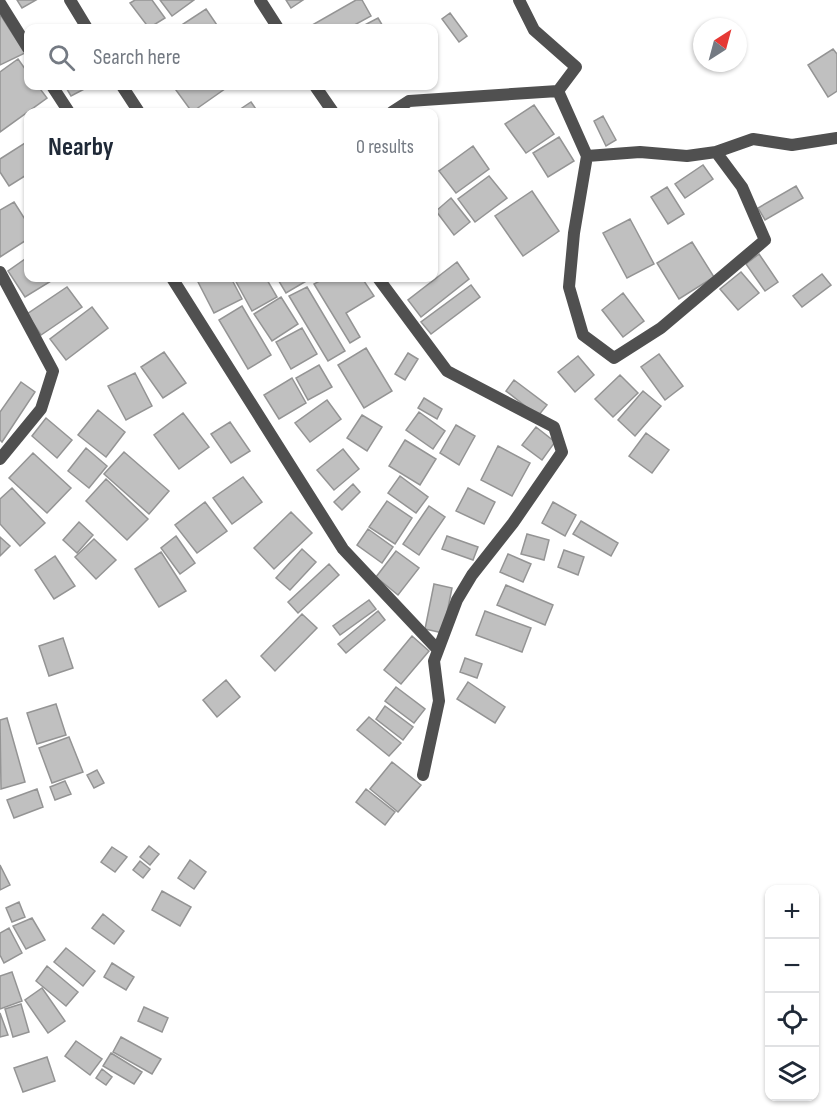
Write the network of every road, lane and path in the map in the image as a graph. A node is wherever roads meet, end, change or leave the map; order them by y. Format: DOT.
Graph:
graph roads {
  1 [pos="70,0"];
  2 [pos="260,0"];
  3 [pos="519,0"];
  4 [pos="0,3"];
  5 [pos="85,24"];
  6 [pos="275,24"];
  7 [pos="24,42"];
  8 [pos="55,90"];
  9 [pos="125,90"];
  10 [pos="318,90"];
  11 [pos="558,91"];
  12 [pos="66,108"];
  13 [pos="136,108"];
  14 [pos="330,108"];
  15 [pos="398,108"];
  16 [pos="837,138"];
  17 [pos="716,152"];
  18 [pos="587,156"];
  19 [pos="0,272"];
  20 [pos="175,282"];
  21 [pos="381,282"];
  22 [pos="0,459"];
  23 [pos="438,650"];
  24 [pos="423,774"];
  1 -- 5 [label="street"];
  2 -- 6 [label="street"];
  3 -- 11 [label="street"];
  4 -- 7 [label="street"];
  8 -- 12 [label="street"];
  9 -- 13 [label="street"];
  10 -- 14 [label="street"];
  11 -- 15 [label="street"];
  11 -- 18 [label="street"];
  16 -- 17 [label="street"];
  17 -- 18 [label="street"];
  17 -- 18 [label="street"];
  19 -- 22 [label="street"];
  20 -- 23 [label="street"];
  21 -- 23 [label="street"];
  23 -- 24 [label="street"];
}
